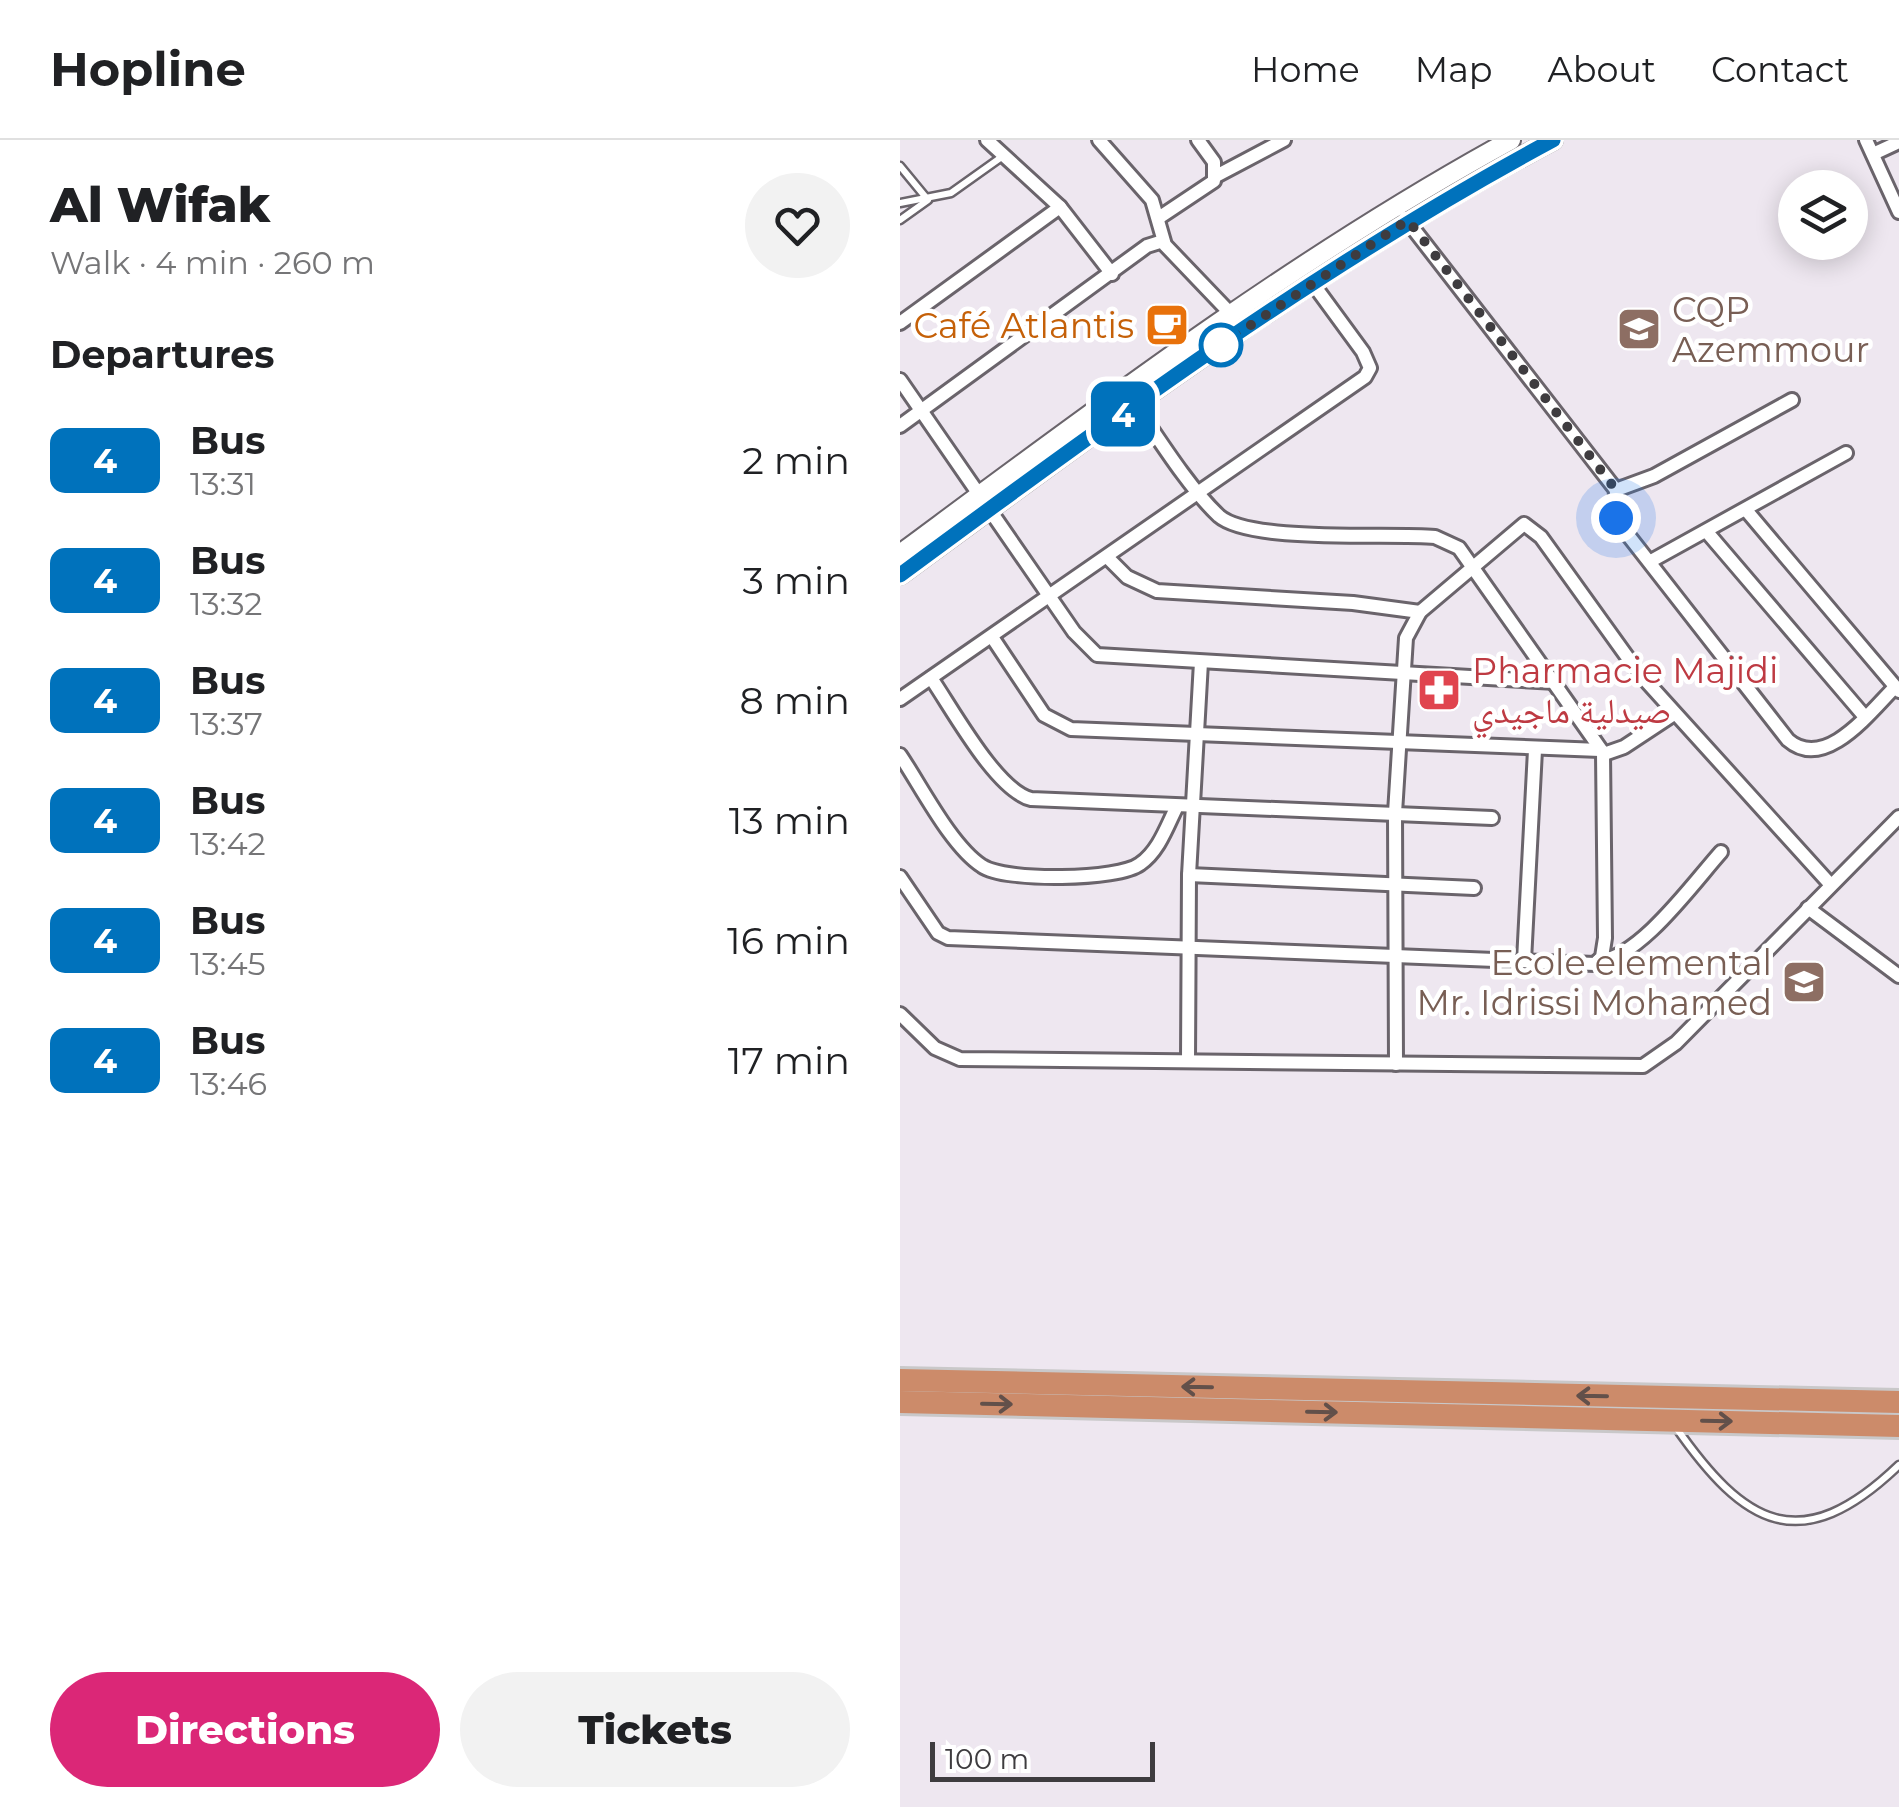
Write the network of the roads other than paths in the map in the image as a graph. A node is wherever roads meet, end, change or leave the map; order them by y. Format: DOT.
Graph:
graph roads {
  1 [pos="987,140"];
  2 [pos="1099,140"];
  3 [pos="1198,140"];
  4 [pos="1284,140"];
  5 [pos="1511,140"];
  6 [pos="1553,140"];
  7 [pos="1866,140"];
  8 [pos="1899,142"];
  9 [pos="1873,154"];
  10 [pos="1003,156"];
  11 [pos="900,166"];
  12 [pos="1216,176"];
  13 [pos="928,200"];
  14 [pos="900,203"];
  15 [pos="1060,207"];
  16 [pos="1899,212"];
  17 [pos="1402,213"];
  18 [pos="1160,217"];
  19 [pos="900,220"];
  20 [pos="1163,241"];
  21 [pos="1112,274"];
  22 [pos="1311,281"];
  23 [pos="1231,314"];
  24 [pos="900,323"];
  25 [pos="900,380"];
  26 [pos="1131,398"];
  27 [pos="1792,400"];
  28 [pos="921,411"];
  29 [pos="900,426"];
  30 [pos="1846,454"];
  31 [pos="1616,490"];
  32 [pos="1200,492"];
  33 [pos="985,502"];
  34 [pos="1746,510"];
  35 [pos="1708,532"];
  36 [pos="900,554"];
  37 [pos="1108,558"];
  38 [pos="1651,561"];
  39 [pos="1476,565"];
  40 [pos="900,575"];
  41 [pos="1052,597"];
  42 [pos="1420,612"];
  43 [pos="992,637"];
  44 [pos="1201,662"];
  45 [pos="1400,672"];
  46 [pos="932,678"];
  47 [pos="1556,682"];
  48 [pos="1897,689"];
  49 [pos="900,698"];
  50 [pos="1674,714"];
  51 [pos="1865,717"];
  52 [pos="1197,734"];
  53 [pos="1397,742"];
  54 [pos="1535,750"];
  55 [pos="1602,751"];
  56 [pos="900,754"];
  57 [pos="1177,806"];
  58 [pos="1193,806"];
  59 [pos="1395,813"];
  60 [pos="1492,818"];
  61 [pos="1897,822"];
  62 [pos="1720,852"];
  63 [pos="1190,875"];
  64 [pos="900,877"];
  65 [pos="1830,884"];
  66 [pos="1396,885"];
  67 [pos="1474,888"];
  68 [pos="1808,908"];
  69 [pos="1188,948"];
  70 [pos="1397,956"];
  71 [pos="1524,961"];
  72 [pos="1598,961"];
  73 [pos="1899,976"];
  74 [pos="900,1014"];
  75 [pos="1188,1061"];
  76 [pos="1396,1064"];
  77 [pos="900,1380"];
  78 [pos="900,1402"];
  79 [pos="1899,1402"];
  80 [pos="1672,1420"];
  81 [pos="1899,1426"];
  82 [pos="1899,1465"];
  1 -- 10 [label="street"];
  2 -- 18 [label="street"];
  3 -- 12 [label="street"];
  4 -- 12 [label="street"];
  5 -- 17 [label="main road"];
  6 -- 17 [label="main road"];
  7 -- 9 [label="street"];
  8 -- 9 [label="street"];
  9 -- 16 [label="street"];
  10 -- 13 [label="lane"];
  10 -- 15 [label="street"];
  11 -- 13 [label="lane"];
  12 -- 18 [label="street"];
  13 -- 14 [label="lane"];
  13 -- 19 [label="lane"];
  15 -- 21 [label="street"];
  15 -- 24 [label="street"];
  17 -- 22 [label="main road"];
  17 -- 23 [label="main road"];
  17 -- 31 [label="street"];
  18 -- 20 [label="street"];
  20 -- 21 [label="street"];
  20 -- 23 [label="street"];
  21 -- 28 [label="street"];
  22 -- 26 [label="main road"];
  22 -- 32 [label="street"];
  23 -- 26 [label="main road"];
  25 -- 28 [label="street"];
  26 -- 32 [label="street"];
  26 -- 33 [label="main road"];
  27 -- 31 [label="street"];
  28 -- 29 [label="street"];
  28 -- 33 [label="street"];
  30 -- 34 [label="street"];
  31 -- 38 [label="street"];
  32 -- 37 [label="street"];
  32 -- 39 [label="street"];
  33 -- 36 [label="main road"];
  33 -- 40 [label="main road"];
  33 -- 41 [label="street"];
  34 -- 35 [label="street"];
  34 -- 48 [label="street"];
  35 -- 38 [label="street"];
  35 -- 51 [label="street"];
  37 -- 41 [label="street"];
  37 -- 42 [label="street"];
  38 -- 51 [label="street"];
  39 -- 42 [label="street"];
  39 -- 47 [label="street"];
  39 -- 50 [label="street"];
  41 -- 43 [label="street"];
  41 -- 44 [label="street"];
  42 -- 45 [label="street"];
  43 -- 46 [label="street"];
  43 -- 52 [label="street"];
  44 -- 45 [label="street"];
  44 -- 52 [label="street"];
  45 -- 47 [label="street"];
  45 -- 53 [label="street"];
  46 -- 49 [label="street"];
  46 -- 57 [label="street"];
  47 -- 55 [label="street"];
  48 -- 51 [label="street"];
  50 -- 55 [label="street"];
  50 -- 65 [label="street"];
  52 -- 53 [label="street"];
  52 -- 58 [label="street"];
  53 -- 54 [label="street"];
  53 -- 59 [label="street"];
  54 -- 55 [label="street"];
  54 -- 71 [label="street"];
  55 -- 72 [label="street"];
  56 -- 57 [label="street"];
  57 -- 58 [label="street"];
  58 -- 59 [label="street"];
  58 -- 63 [label="street"];
  59 -- 60 [label="street"];
  59 -- 66 [label="street"];
  61 -- 65 [label="street"];
  62 -- 72 [label="street"];
  63 -- 66 [label="street"];
  63 -- 69 [label="street"];
  64 -- 69 [label="street"];
  65 -- 68 [label="street"];
  66 -- 67 [label="street"];
  66 -- 70 [label="street"];
  68 -- 73 [label="street"];
  68 -- 76 [label="street"];
  69 -- 70 [label="street"];
  69 -- 75 [label="street"];
  70 -- 71 [label="street"];
  70 -- 76 [label="street"];
  71 -- 72 [label="street"];
  74 -- 75 [label="street"];
  75 -- 76 [label="street"];
  79 -- 77 [label="highway, one-way"];
  78 -- 80 [label="highway, one-way"];
  80 -- 81 [label="highway, one-way"];
  80 -- 82 [label="lane"];
}
